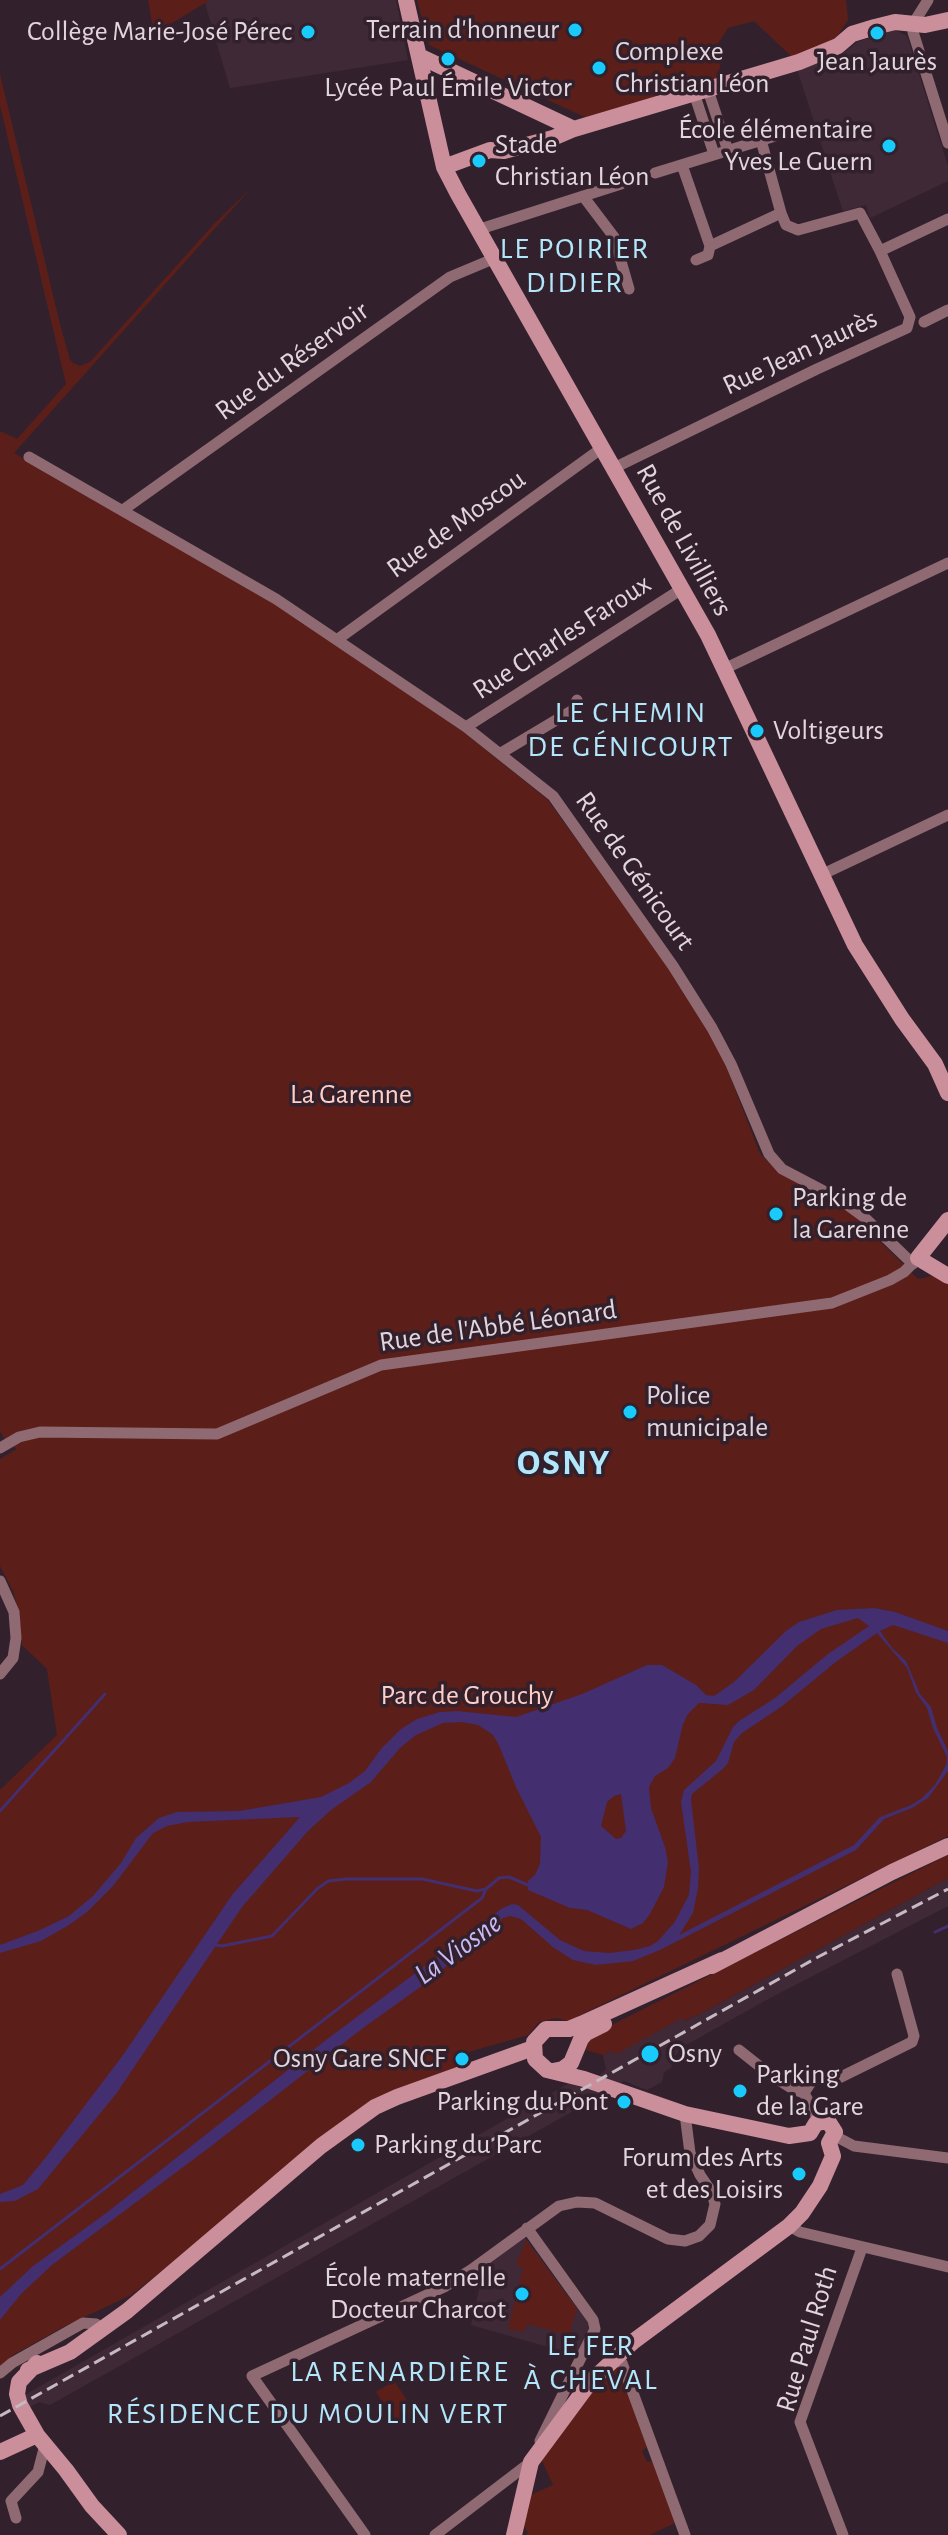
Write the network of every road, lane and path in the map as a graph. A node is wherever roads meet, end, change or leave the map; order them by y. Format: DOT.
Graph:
graph roads {
  1 [pos="406,0"];
  2 [pos="928,0"];
  3 [pos="948,20"];
  4 [pos="913,24"];
  5 [pos="419,56"];
  6 [pos="701,91"];
  7 [pos="554,120"];
  8 [pos="574,129"];
  9 [pos="785,133"];
  10 [pos="553,138"];
  11 [pos="947,138"];
  12 [pos="761,140"];
  13 [pos="728,151"];
  14 [pos="714,154"];
  15 [pos="682,165"];
  16 [pos="444,167"];
  17 [pos="655,173"];
  18 [pos="621,184"];
  19 [pos="583,196"];
  20 [pos="781,213"];
  21 [pos="948,219"];
  22 [pos="477,230"];
  23 [pos="710,246"];
  24 [pos="880,251"];
  25 [pos="493,259"];
  26 [pos="696,260"];
  27 [pos="629,289"];
  28 [pos="948,310"];
  29 [pos="924,322"];
  30 [pos="602,448"];
  31 [pos="29,457"];
  32 [pos="614,468"];
  33 [pos="123,510"];
  34 [pos="948,563"];
  35 [pos="682,586"];
  36 [pos="338,639"];
  37 [pos="724,669"];
  38 [pos="577,700"];
  39 [pos="466,727"];
  40 [pos="501,753"];
  41 [pos="948,815"];
  42 [pos="821,875"];
  43 [pos="948,1093"];
  44 [pos="948,1220"];
  45 [pos="915,1261"];
  46 [pos="948,1276"];
  47 [pos="0,1448"];
  48 [pos="0,1581"];
  49 [pos="0,1674"];
  50 [pos="948,1846"];
  51 [pos="722,1960"];
  52 [pos="897,1974"];
  53 [pos="563,2029"];
  54 [pos="533,2048"];
  55 [pos="739,2050"];
  56 [pos="573,2055"];
  57 [pos="553,2071"];
  58 [pos="584,2079"];
  59 [pos="804,2093"];
  60 [pos="685,2114"];
  61 [pos="815,2127"];
  62 [pos="832,2140"];
  63 [pos="948,2158"];
  64 [pos="789,2226"];
  65 [pos="527,2228"];
  66 [pos="862,2248"];
  67 [pos="948,2267"];
  68 [pos="83,2334"];
  69 [pos="622,2363"];
  70 [pos="0,2373"];
  71 [pos="41,2440"];
  72 [pos="0,2452"];
  73 [pos="531,2462"];
  74 [pos="16,2518"];
  75 [pos="109,2532"];
  76 [pos="365,2535"];
  77 [pos="435,2535"];
  78 [pos="514,2535"];
  79 [pos="685,2535"];
  80 [pos="843,2535"];
  1 -- 5 [label="street, Rue de Livilliers"];
  2 -- 4 [label="street"];
  3 -- 4 [label="street"];
  4 -- 6 [label="street"];
  4 -- 11 [label="street"];
  5 -- 7 [label="street"];
  5 -- 16 [label="street, Rue de Livilliers"];
  6 -- 8 [label="street"];
  6 -- 13 [label="street"];
  6 -- 14 [label="street"];
  7 -- 8 [label="street"];
  7 -- 10 [label="street"];
  8 -- 10 [label="street"];
  9 -- 12 [label="street"];
  10 -- 16 [label="street"];
  12 -- 13 [label="street"];
  12 -- 20 [label="street"];
  13 -- 14 [label="street"];
  14 -- 15 [label="street"];
  15 -- 17 [label="street"];
  15 -- 23 [label="street"];
  16 -- 22 [label="street, Rue de Livilliers"];
  18 -- 19 [label="street"];
  19 -- 22 [label="street"];
  19 -- 27 [label="street"];
  20 -- 23 [label="street"];
  20 -- 24 [label="street, Rue Jean Jaurès"];
  21 -- 24 [label="street"];
  22 -- 25 [label="street, Rue de Livilliers"];
  23 -- 26 [label="street"];
  24 -- 32 [label="street, Rue Jean Jaurès"];
  25 -- 30 [label="street, Rue de Livilliers"];
  25 -- 33 [label="street, Rue du Réservoir"];
  28 -- 29 [label="street"];
  30 -- 32 [label="street, Rue de Livilliers"];
  30 -- 36 [label="street, Rue de Moscou"];
  31 -- 33 [label="street, Rue de Génicourt"];
  32 -- 35 [label="street, Rue de Livilliers"];
  33 -- 36 [label="street, Rue de Génicourt"];
  34 -- 37 [label="street"];
  35 -- 37 [label="street, Rue de Livilliers"];
  35 -- 39 [label="street, Rue Charles Faroux"];
  36 -- 39 [label="street, Rue de Génicourt"];
  37 -- 42 [label="street, Rue de Livilliers"];
  38 -- 40 [label="street"];
  39 -- 40 [label="street, Rue de Génicourt"];
  40 -- 45 [label="street, Rue de Génicourt"];
  41 -- 42 [label="street"];
  42 -- 43 [label="street, Rue de Livilliers"];
  44 -- 45 [label="street"];
  45 -- 46 [label="street"];
  45 -- 47 [label="street, Rue de l'Abbé Léonard"];
  48 -- 49 [label="street"];
  50 -- 51 [label="street"];
  51 -- 53 [label="street"];
  51 -- 56 [label="street"];
  52 -- 59 [label="street"];
  53 -- 54 [label="street"];
  53 -- 56 [label="street"];
  54 -- 57 [label="street"];
  54 -- 68 [label="street"];
  55 -- 59 [label="street"];
  56 -- 57 [label="street"];
  56 -- 58 [label="street"];
  57 -- 58 [label="street"];
  58 -- 60 [label="street"];
  59 -- 61 [label="street"];
  60 -- 61 [label="street"];
  60 -- 65 [label="street"];
  61 -- 62 [label="street"];
  62 -- 63 [label="street"];
  62 -- 64 [label="street"];
  64 -- 66 [label="street"];
  64 -- 73 [label="street"];
  65 -- 73 [label="street"];
  65 -- 76 [label="street"];
  66 -- 67 [label="street"];
  66 -- 80 [label="street, Rue Paul Roth"];
  68 -- 70 [label="street"];
  68 -- 71 [label="street"];
  69 -- 79 [label="street"];
  71 -- 72 [label="street"];
  71 -- 74 [label="street"];
  71 -- 75 [label="street"];
  73 -- 77 [label="street"];
  73 -- 78 [label="street"];
}
